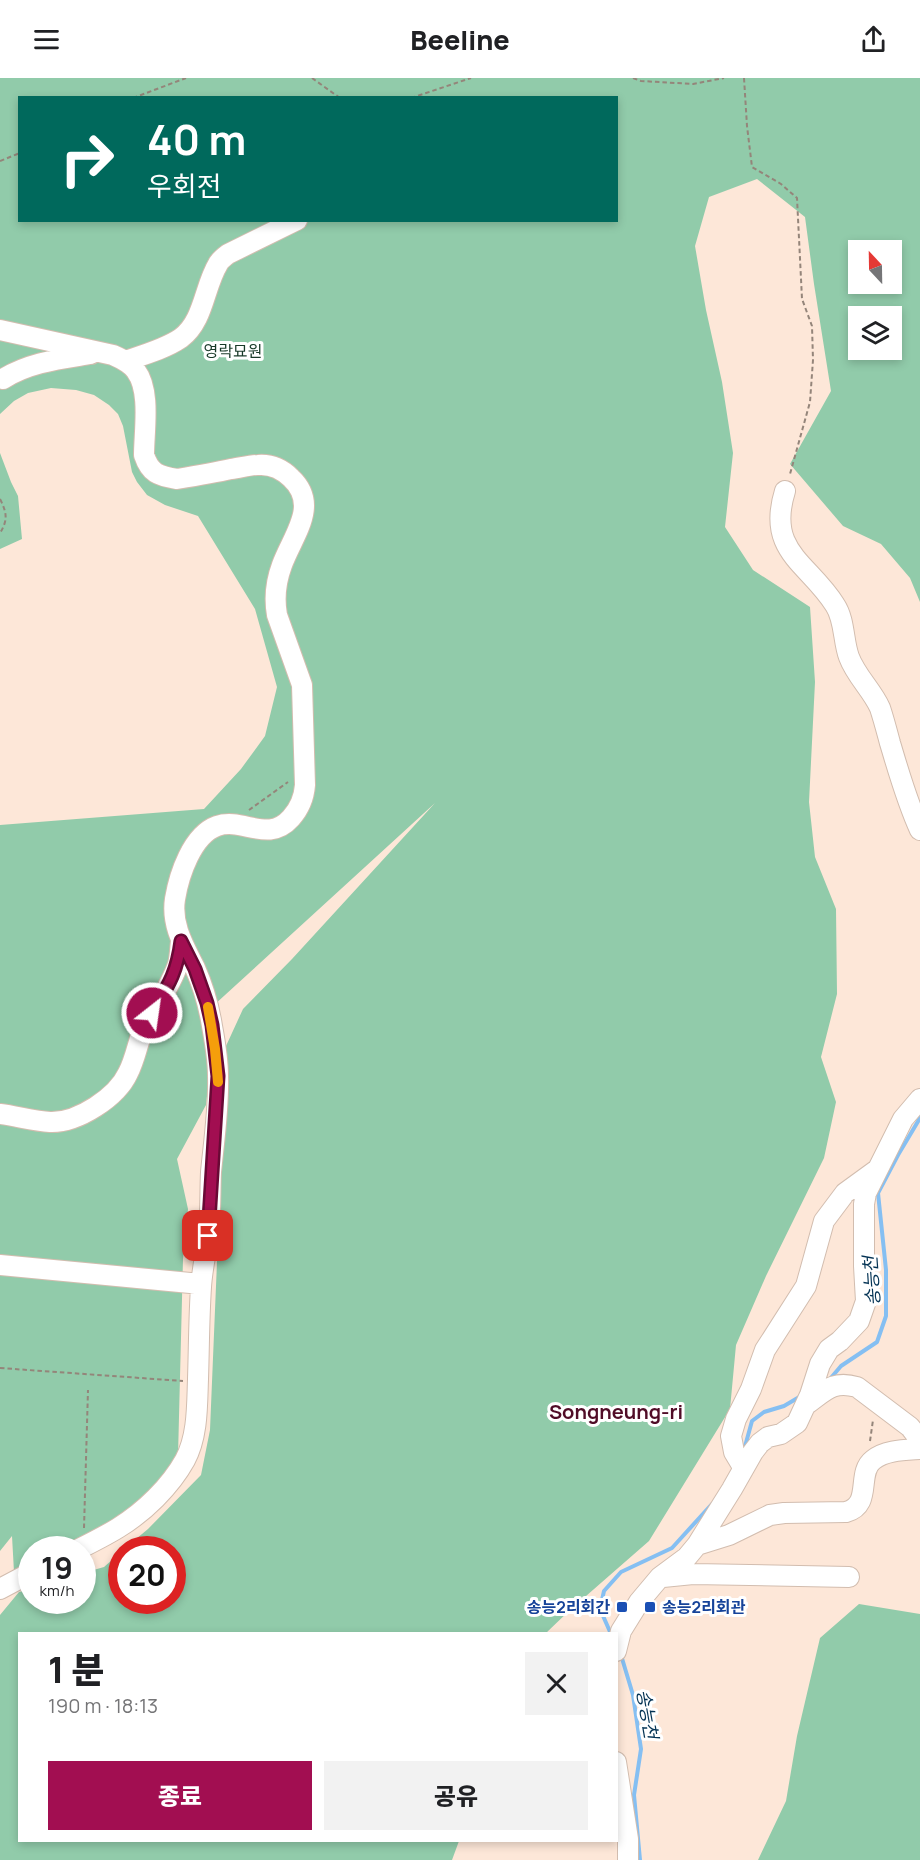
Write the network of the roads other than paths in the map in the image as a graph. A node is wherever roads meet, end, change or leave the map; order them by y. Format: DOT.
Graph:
graph roads {
  1 [pos="293,222"];
  2 [pos="0,330"];
  3 [pos="103,352"];
  4 [pos="125,361"];
  5 [pos="3,379"];
  6 [pos="785,491"];
  7 [pos="920,830"];
  8 [pos="181,941"];
  9 [pos="920,1099"];
  10 [pos="0,1114"];
  11 [pos="878,1169"];
  12 [pos="0,1265"];
  13 [pos="201,1284"];
  14 [pos="808,1400"];
  15 [pos="920,1440"];
  16 [pos="920,1449"];
  17 [pos="743,1467"];
  18 [pos="96,1540"];
  19 [pos="697,1545"];
  20 [pos="660,1577"];
  21 [pos="849,1577"];
  22 [pos="18,1579"];
  23 [pos="0,1589"];
  24 [pos="618,1644"];
  25 [pos="619,1802"];
  26 [pos="628,1860"];
  1 -- 4 [label="street"];
  2 -- 3 [label="street"];
  3 -- 4 [label="street"];
  3 -- 5 [label="street"];
  4 -- 8 [label="street"];
  6 -- 7 [label="street"];
  8 -- 10 [label="street"];
  8 -- 13 [label="street"];
  9 -- 11 [label="street"];
  11 -- 14 [label="street"];
  11 -- 17 [label="street"];
  12 -- 13 [label="street"];
  13 -- 18 [label="street"];
  14 -- 15 [label="street"];
  14 -- 17 [label="street"];
  16 -- 19 [label="street"];
  17 -- 19 [label="street"];
  19 -- 20 [label="street"];
  20 -- 21 [label="street"];
  20 -- 24 [label="street"];
  22 -- 23 [label="street"];
  25 -- 26 [label="street"];
}
